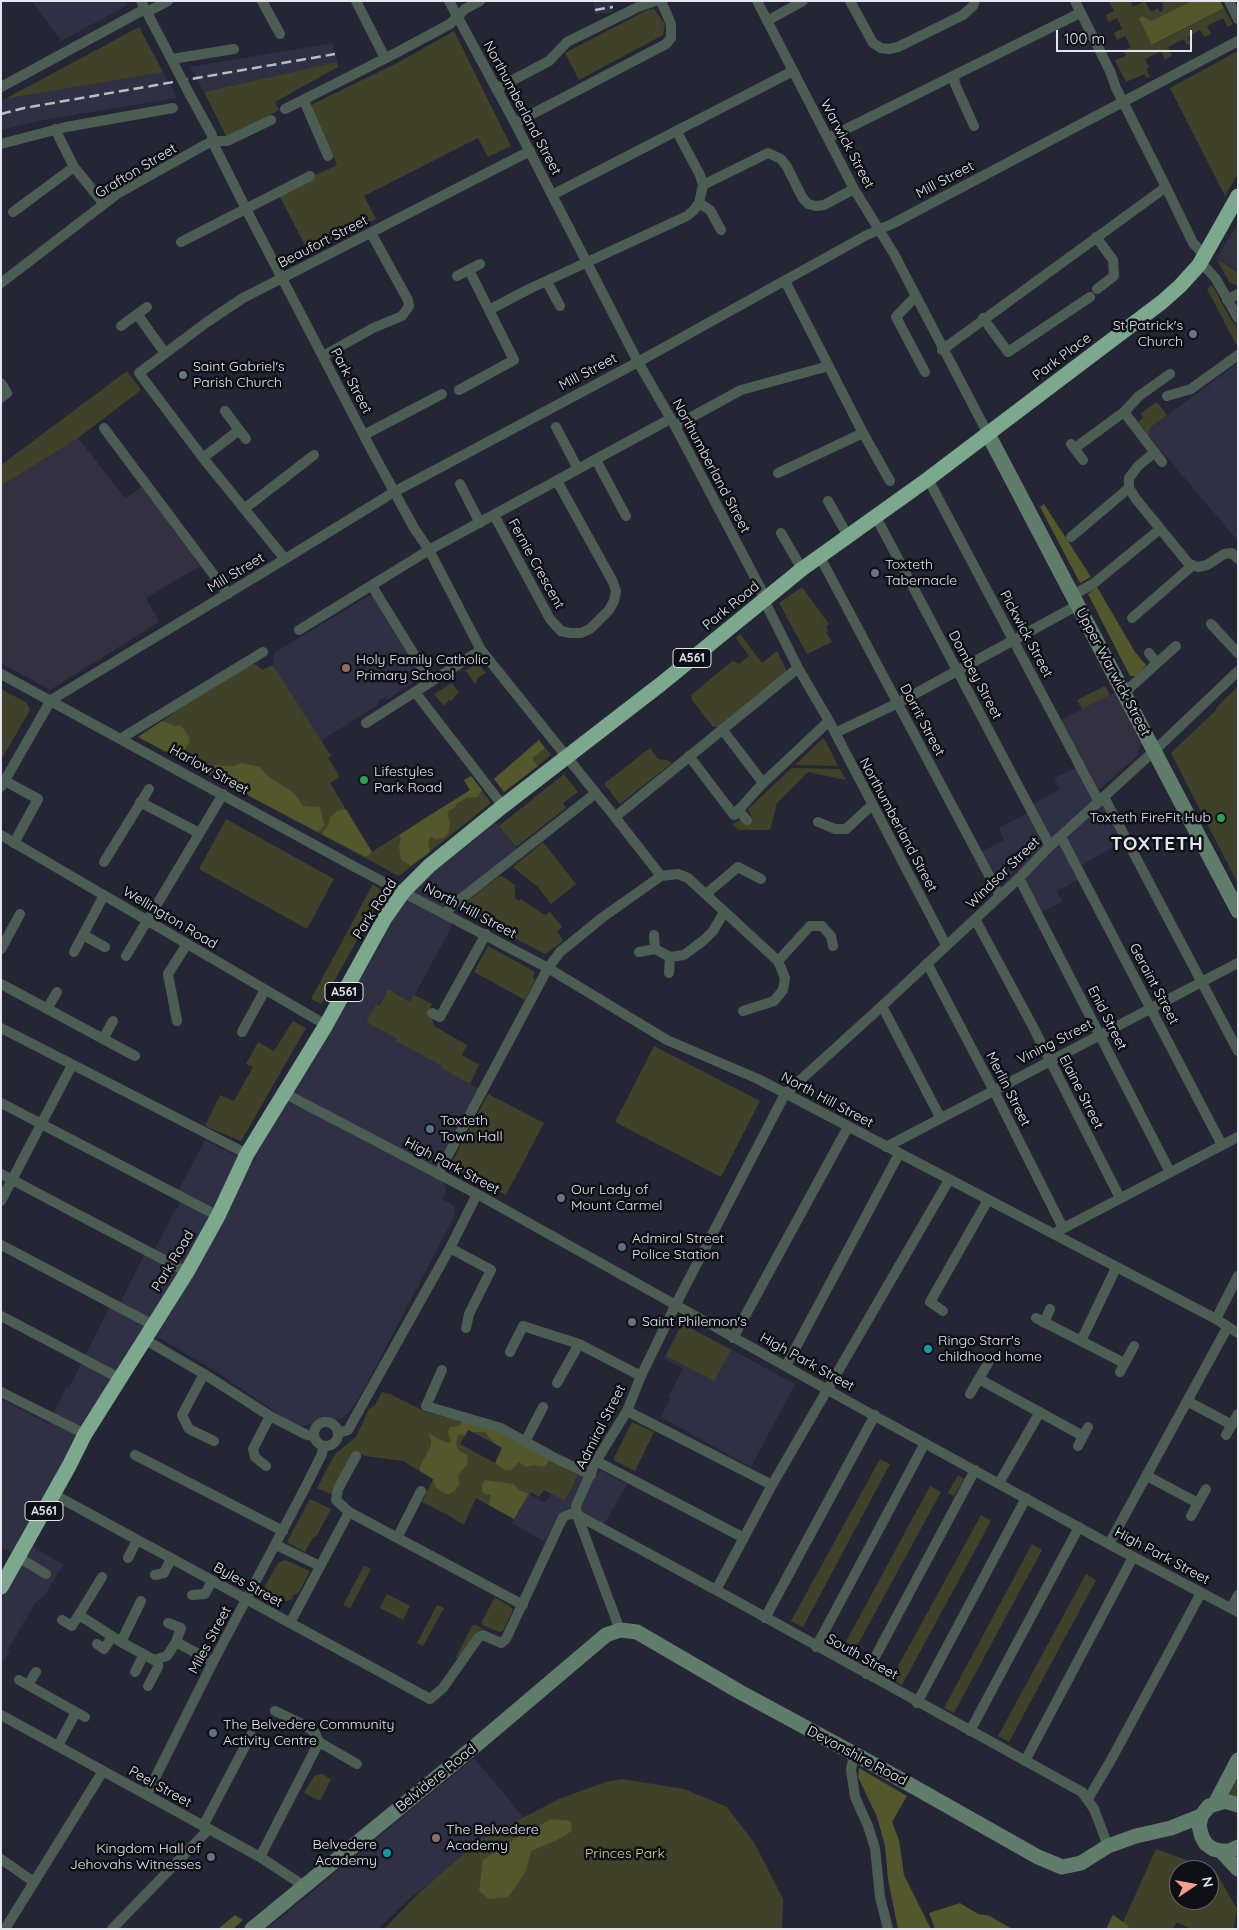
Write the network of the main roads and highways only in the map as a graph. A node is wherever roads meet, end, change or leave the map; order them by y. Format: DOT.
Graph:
graph roads {
  1 [pos="1238,196"];
  2 [pos="988,434"];
  3 [pos="1238,911"];
  4 [pos="6,1569"];
  5 [pos="1,1587"];
  6 [pos="620,1630"];
  7 [pos="1238,1760"];
  8 [pos="1216,1802"];
  9 [pos="1238,1805"];
  10 [pos="1201,1816"];
  11 [pos="1171,1828"];
  12 [pos="1202,1837"];
  13 [pos="1238,1847"];
  14 [pos="1221,1851"];
  15 [pos="1238,1869"];
  16 [pos="252,1929"];
  1 -- 2 [label="highway, Park Place / A561"];
  2 -- 3 [label="main road, Upper Warwick Street"];
  2 -- 4 [label="highway, Park Road / A561"];
  4 -- 5 [label="highway, Park Road / A561"];
  6 -- 11 [label="main road, Devonshire Road"];
  6 -- 16 [label="main road, Belvidere Road"];
  7 -- 8 [label="main road"];
  8 -- 9 [label="main road"];
  8 -- 10 [label="main road"];
  10 -- 11 [label="main road, Devonshire Road"];
  10 -- 12 [label="main road"];
  11 -- 12 [label="main road"];
  12 -- 14 [label="main road"];
  13 -- 14 [label="main road"];
  14 -- 15 [label="main road"];
}
